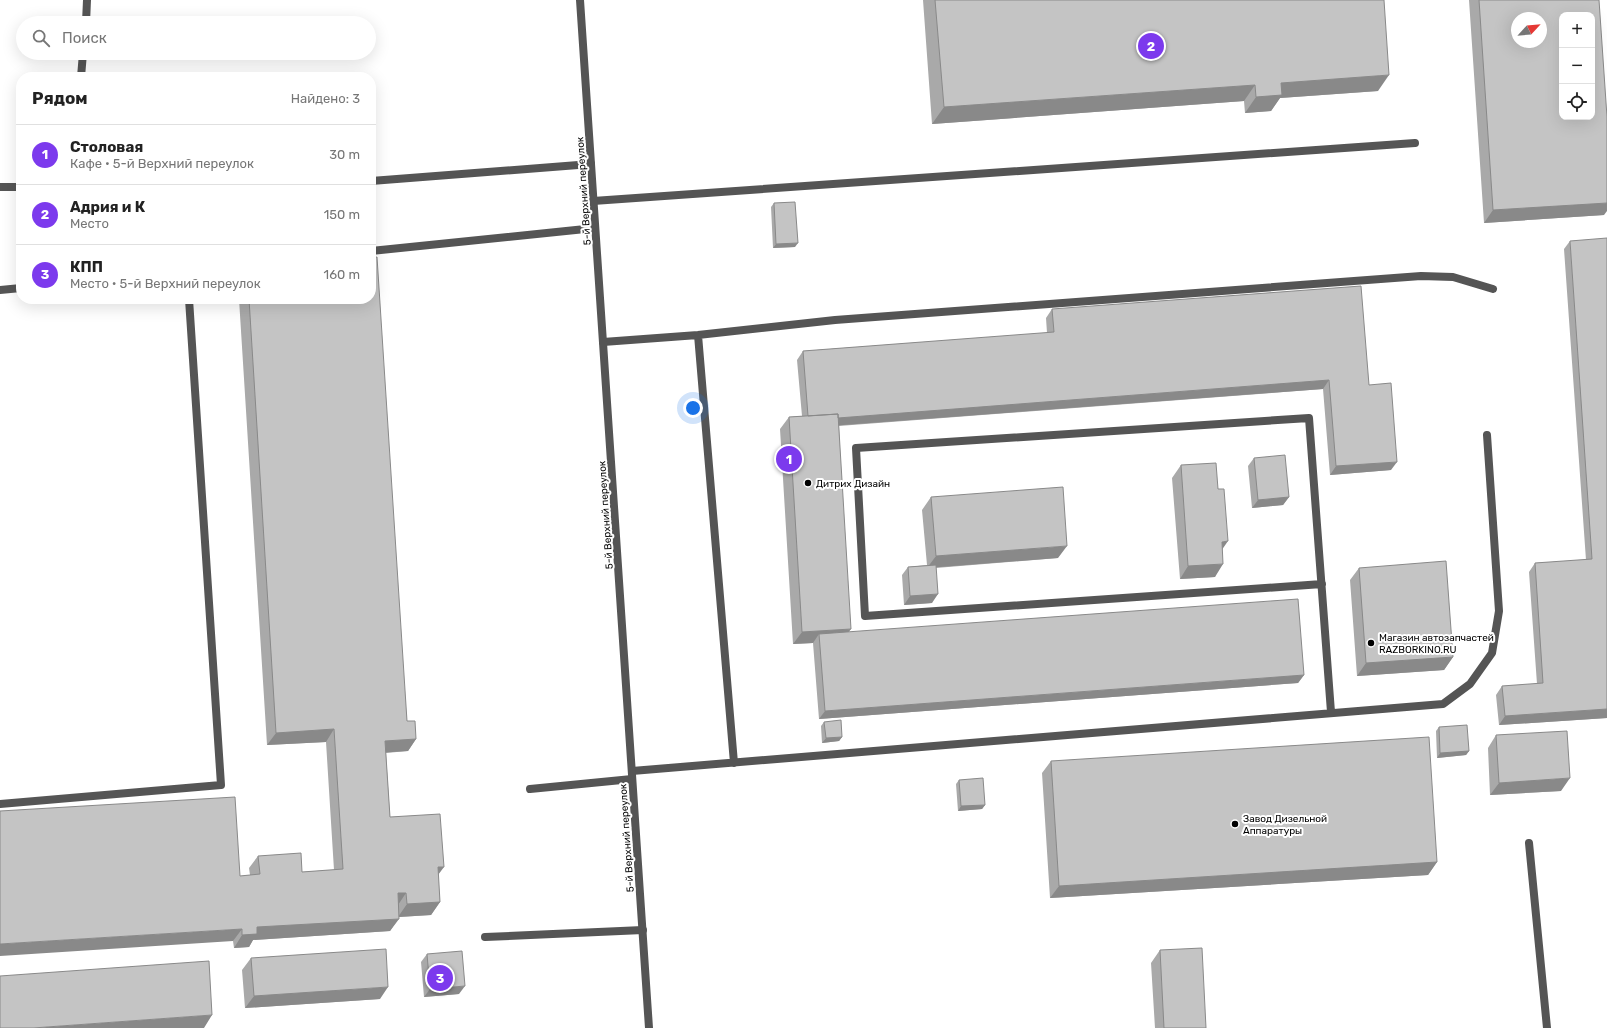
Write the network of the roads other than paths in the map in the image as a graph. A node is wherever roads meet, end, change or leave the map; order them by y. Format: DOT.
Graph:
graph roads {
  1 [pos="87,0"];
  2 [pos="580,0"];
  3 [pos="86,16"];
  4 [pos="82,60"];
  5 [pos="81,72"];
  6 [pos="1415,143"];
  7 [pos="591,164"];
  8 [pos="376,181"];
  9 [pos="0,186"];
  10 [pos="16,187"];
  11 [pos="593,201"];
  12 [pos="595,228"];
  13 [pos="376,251"];
  14 [pos="16,288"];
  15 [pos="1493,289"];
  16 [pos="0,290"];
  17 [pos="189,304"];
  18 [pos="698,336"];
  19 [pos="603,342"];
  20 [pos="1487,435"];
  21 [pos="1322,584"];
  22 [pos="1332,712"];
  23 [pos="734,763"];
  24 [pos="632,775"];
  25 [pos="530,788"];
  26 [pos="0,804"];
  27 [pos="1529,843"];
  28 [pos="643,930"];
  29 [pos="485,937"];
  30 [pos="649,1028"];
  31 [pos="1547,1028"];
  1 -- 3 [label="street"];
  2 -- 7 [label="street, 5-й Верхний переулок"];
  4 -- 5 [label="street"];
  6 -- 11 [label="street"];
  7 -- 8 [label="street"];
  7 -- 11 [label="street, 5-й Верхний переулок"];
  9 -- 10 [label="street"];
  11 -- 12 [label="street, 5-й Верхний переулок"];
  12 -- 13 [label="street"];
  12 -- 19 [label="street, 5-й Верхний переулок"];
  14 -- 16 [label="street"];
  15 -- 18 [label="street"];
  17 -- 26 [label="street"];
  18 -- 19 [label="street"];
  18 -- 23 [label="street"];
  19 -- 24 [label="street, 5-й Верхний переулок"];
  20 -- 22 [label="street"];
  21 -- 21 [label="street"];
  21 -- 22 [label="street"];
  22 -- 23 [label="street"];
  23 -- 24 [label="street"];
  24 -- 25 [label="street"];
  24 -- 28 [label="street, 5-й Верхний переулок"];
  27 -- 31 [label="street"];
  28 -- 29 [label="street"];
  28 -- 30 [label="street, 5-й Верхний переулок"];
}
